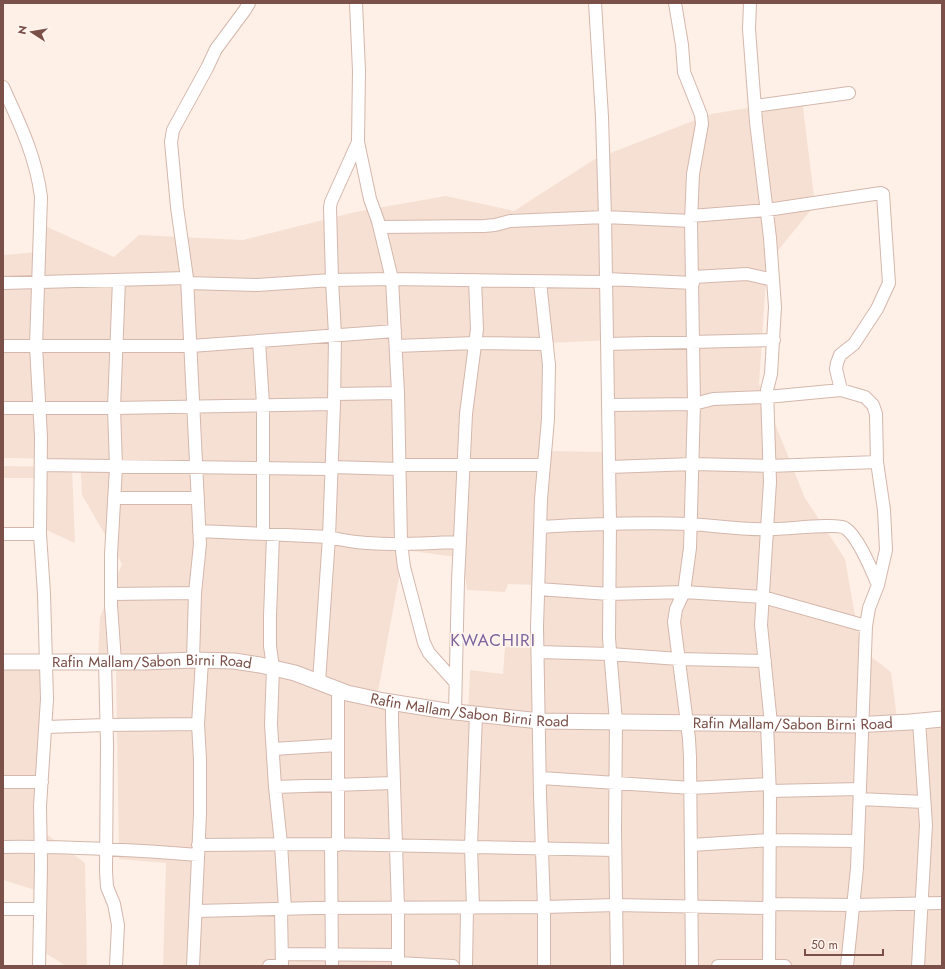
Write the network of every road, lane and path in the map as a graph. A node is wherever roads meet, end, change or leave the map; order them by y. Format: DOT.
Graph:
graph roads {
  1 [pos="249,3"];
  2 [pos="356,3"];
  3 [pos="595,3"];
  4 [pos="675,3"];
  5 [pos="750,3"];
  6 [pos="3,88"];
  7 [pos="849,93"];
  8 [pos="755,106"];
  9 [pos="358,142"];
  10 [pos="767,210"];
  11 [pos="605,217"];
  12 [pos="691,218"];
  13 [pos="380,227"];
  14 [pos="392,279"];
  15 [pos="119,280"];
  16 [pos="332,280"];
  17 [pos="475,280"];
  18 [pos="693,280"];
  19 [pos="773,280"];
  20 [pos="187,281"];
  21 [pos="607,281"];
  22 [pos="540,282"];
  23 [pos="3,283"];
  24 [pos="38,283"];
  25 [pos="395,331"];
  26 [pos="335,335"];
  27 [pos="774,340"];
  28 [pos="259,341"];
  29 [pos="694,342"];
  30 [pos="475,343"];
  31 [pos="547,344"];
  32 [pos="608,344"];
  33 [pos="3,346"];
  34 [pos="36,346"];
  35 [pos="115,346"];
  36 [pos="191,346"];
  37 [pos="396,346"];
  38 [pos="841,390"];
  39 [pos="398,393"];
  40 [pos="767,397"];
  41 [pos="334,399"];
  42 [pos="263,404"];
  43 [pos="694,404"];
  44 [pos="608,405"];
  45 [pos="193,406"];
  46 [pos="3,408"];
  47 [pos="114,408"];
  48 [pos="40,409"];
  49 [pos="877,462"];
  50 [pos="692,464"];
  51 [pos="41,465"];
  52 [pos="464,465"];
  53 [pos="544,465"];
  54 [pos="399,466"];
  55 [pos="770,466"];
  56 [pos="116,467"];
  57 [pos="609,467"];
  58 [pos="196,468"];
  59 [pos="332,468"];
  60 [pos="263,469"];
  61 [pos="114,498"];
  62 [pos="198,498"];
  63 [pos="610,523"];
  64 [pos="690,524"];
  65 [pos="540,527"];
  66 [pos="768,530"];
  67 [pos="199,531"];
  68 [pos="3,534"];
  69 [pos="40,534"];
  70 [pos="268,534"];
  71 [pos="329,537"];
  72 [pos="460,542"];
  73 [pos="401,543"];
  74 [pos="878,586"];
  75 [pos="538,589"];
  76 [pos="684,592"];
  77 [pos="195,593"];
  78 [pos="111,594"];
  79 [pos="609,594"];
  80 [pos="763,597"];
  81 [pos="866,626"];
  82 [pos="538,652"];
  83 [pos="610,654"];
  84 [pos="679,659"];
  85 [pos="198,660"];
  86 [pos="765,661"];
  87 [pos="3,662"];
  88 [pos="46,662"];
  89 [pos="110,662"];
  90 [pos="273,668"];
  91 [pos="319,682"];
  92 [pos="455,682"];
  93 [pos="338,689"];
  94 [pos="392,702"];
  95 [pos="454,712"];
  96 [pos="476,714"];
  97 [pos="942,719"];
  98 [pos="540,721"];
  99 [pos="919,721"];
  100 [pos="616,722"];
  101 [pos="687,723"];
  102 [pos="198,724"];
  103 [pos="769,724"];
  104 [pos="106,725"];
  105 [pos="862,725"];
  106 [pos="46,727"];
  107 [pos="338,745"];
  108 [pos="273,749"];
  109 [pos="541,778"];
  110 [pos="3,782"];
  111 [pos="42,782"];
  112 [pos="393,783"];
  113 [pos="615,783"];
  114 [pos="339,784"];
  115 [pos="275,787"];
  116 [pos="770,787"];
  117 [pos="691,788"];
  118 [pos="860,794"];
  119 [pos="924,802"];
  120 [pos="770,840"];
  121 [pos="858,840"];
  122 [pos="281,844"];
  123 [pos="335,844"];
  124 [pos="396,845"];
  125 [pos="691,845"];
  126 [pos="3,846"];
  127 [pos="40,846"];
  128 [pos="471,847"];
  129 [pos="106,848"];
  130 [pos="543,848"];
  131 [pos="198,850"];
  132 [pos="615,850"];
  133 [pos="922,903"];
  134 [pos="942,903"];
  135 [pos="616,905"];
  136 [pos="853,905"];
  137 [pos="770,906"];
  138 [pos="544,907"];
  139 [pos="691,907"];
  140 [pos="3,908"];
  141 [pos="331,908"];
  142 [pos="398,908"];
  143 [pos="470,908"];
  144 [pos="40,909"];
  145 [pos="283,909"];
  146 [pos="196,911"];
  147 [pos="332,960"];
  148 [pos="282,962"];
  149 [pos="398,962"];
  150 [pos="39,966"];
  151 [pos="116,966"];
  152 [pos="194,966"];
  153 [pos="269,966"];
  154 [pos="453,966"];
  155 [pos="466,966"];
  156 [pos="544,966"];
  157 [pos="617,966"];
  158 [pos="692,966"];
  159 [pos="718,966"];
  160 [pos="769,966"];
  161 [pos="785,966"];
  162 [pos="847,966"];
  163 [pos="918,966"];
  1 -- 20 [label="street"];
  2 -- 9 [label="street"];
  3 -- 11 [label="street"];
  4 -- 12 [label="street"];
  5 -- 8 [label="street"];
  6 -- 24 [label="street"];
  7 -- 8 [label="street"];
  8 -- 10 [label="street"];
  9 -- 13 [label="street"];
  9 -- 16 [label="street"];
  10 -- 12 [label="street"];
  10 -- 19 [label="street"];
  10 -- 38 [label="street"];
  11 -- 12 [label="street"];
  11 -- 13 [label="street"];
  11 -- 21 [label="street"];
  12 -- 18 [label="street"];
  13 -- 14 [label="street"];
  14 -- 16 [label="street"];
  14 -- 17 [label="street"];
  14 -- 25 [label="street"];
  15 -- 20 [label="street"];
  15 -- 24 [label="street"];
  15 -- 35 [label="street"];
  16 -- 20 [label="street"];
  16 -- 26 [label="street"];
  17 -- 22 [label="street"];
  17 -- 30 [label="street"];
  18 -- 19 [label="street"];
  18 -- 21 [label="street"];
  18 -- 29 [label="street"];
  19 -- 27 [label="street"];
  20 -- 36 [label="street"];
  21 -- 22 [label="street"];
  21 -- 32 [label="street"];
  22 -- 31 [label="street"];
  23 -- 24 [label="street"];
  24 -- 34 [label="street"];
  25 -- 26 [label="street"];
  25 -- 37 [label="street"];
  26 -- 28 [label="street"];
  26 -- 41 [label="street"];
  27 -- 29 [label="street"];
  27 -- 40 [label="street"];
  28 -- 36 [label="street"];
  28 -- 42 [label="street"];
  29 -- 32 [label="street"];
  29 -- 43 [label="street"];
  30 -- 31 [label="street"];
  30 -- 37 [label="street"];
  30 -- 52 [label="street"];
  31 -- 53 [label="street"];
  32 -- 44 [label="street"];
  33 -- 34 [label="street"];
  34 -- 35 [label="street"];
  34 -- 48 [label="street"];
  35 -- 36 [label="street"];
  35 -- 47 [label="street"];
  36 -- 45 [label="street"];
  37 -- 39 [label="street"];
  38 -- 40 [label="street"];
  38 -- 49 [label="street"];
  39 -- 41 [label="street"];
  39 -- 54 [label="street"];
  40 -- 43 [label="street"];
  40 -- 55 [label="street"];
  41 -- 42 [label="street"];
  41 -- 59 [label="street"];
  42 -- 45 [label="street"];
  42 -- 60 [label="street"];
  43 -- 44 [label="street"];
  43 -- 50 [label="street"];
  44 -- 57 [label="street"];
  45 -- 47 [label="street"];
  45 -- 58 [label="street"];
  46 -- 48 [label="street"];
  47 -- 48 [label="street"];
  47 -- 56 [label="street"];
  48 -- 51 [label="street"];
  49 -- 55 [label="street"];
  49 -- 74 [label="street"];
  50 -- 55 [label="street"];
  50 -- 57 [label="street"];
  50 -- 64 [label="street"];
  51 -- 56 [label="street"];
  51 -- 69 [label="street"];
  52 -- 53 [label="street"];
  52 -- 54 [label="street"];
  52 -- 72 [label="street"];
  53 -- 65 [label="street"];
  54 -- 59 [label="street"];
  54 -- 73 [label="street"];
  55 -- 66 [label="street"];
  56 -- 58 [label="street"];
  56 -- 61 [label="street"];
  57 -- 63 [label="street"];
  58 -- 60 [label="street"];
  58 -- 62 [label="street"];
  59 -- 60 [label="street"];
  59 -- 71 [label="street"];
  60 -- 70 [label="street"];
  61 -- 62 [label="street"];
  61 -- 78 [label="street"];
  62 -- 67 [label="street"];
  63 -- 64 [label="street"];
  63 -- 65 [label="street"];
  63 -- 79 [label="street"];
  64 -- 66 [label="street"];
  64 -- 76 [label="street"];
  65 -- 75 [label="street"];
  66 -- 74 [label="street"];
  66 -- 80 [label="street"];
  67 -- 70 [label="street"];
  67 -- 77 [label="street"];
  68 -- 69 [label="street"];
  69 -- 88 [label="street"];
  70 -- 71 [label="street"];
  70 -- 90 [label="street"];
  71 -- 73 [label="street"];
  71 -- 91 [label="street"];
  72 -- 73 [label="street"];
  72 -- 92 [label="street"];
  73 -- 92 [label="street"];
  74 -- 81 [label="street"];
  75 -- 79 [label="street"];
  75 -- 82 [label="street"];
  76 -- 79 [label="street"];
  76 -- 80 [label="street"];
  76 -- 84 [label="street"];
  77 -- 78 [label="street"];
  77 -- 85 [label="street"];
  78 -- 89 [label="street"];
  79 -- 83 [label="street"];
  80 -- 81 [label="street"];
  80 -- 86 [label="street"];
  81 -- 105 [label="street"];
  82 -- 83 [label="street"];
  82 -- 98 [label="street"];
  83 -- 84 [label="street"];
  83 -- 100 [label="street"];
  84 -- 86 [label="street"];
  84 -- 101 [label="street"];
  85 -- 89 [label="street, Rafin Mallam/Sabon Birni Road"];
  85 -- 90 [label="street, Rafin Mallam/Sabon Birni Road"];
  85 -- 102 [label="street"];
  86 -- 103 [label="street"];
  87 -- 88 [label="street, Rafin Mallam/Sabon Birni Road"];
  88 -- 89 [label="street, Rafin Mallam/Sabon Birni Road"];
  88 -- 106 [label="street"];
  89 -- 104 [label="street"];
  90 -- 91 [label="street, Rafin Mallam/Sabon Birni Road"];
  90 -- 108 [label="street"];
  91 -- 93 [label="street, Rafin Mallam/Sabon Birni Road"];
  92 -- 95 [label="street"];
  93 -- 94 [label="street, Rafin Mallam/Sabon Birni Road"];
  93 -- 107 [label="street"];
  94 -- 95 [label="street, Rafin Mallam/Sabon Birni Road"];
  94 -- 112 [label="street"];
  95 -- 96 [label="street, Rafin Mallam/Sabon Birni Road"];
  96 -- 98 [label="street, Rafin Mallam/Sabon Birni Road"];
  96 -- 128 [label="street"];
  97 -- 99 [label="street, Rafin Mallam/Sabon Birni Road"];
  98 -- 100 [label="street, Rafin Mallam/Sabon Birni Road"];
  98 -- 109 [label="street"];
  99 -- 105 [label="street, Rafin Mallam/Sabon Birni Road"];
  99 -- 119 [label="street"];
  100 -- 101 [label="street, Rafin Mallam/Sabon Birni Road"];
  100 -- 113 [label="street"];
  101 -- 103 [label="street, Rafin Mallam/Sabon Birni Road"];
  101 -- 117 [label="street"];
  102 -- 104 [label="street"];
  102 -- 131 [label="street"];
  103 -- 105 [label="street, Rafin Mallam/Sabon Birni Road"];
  103 -- 116 [label="street"];
  104 -- 106 [label="street"];
  104 -- 129 [label="street"];
  105 -- 118 [label="street"];
  106 -- 111 [label="street"];
  107 -- 108 [label="street"];
  107 -- 114 [label="street"];
  108 -- 115 [label="street"];
  109 -- 113 [label="street"];
  109 -- 130 [label="street"];
  110 -- 111 [label="street"];
  111 -- 127 [label="street"];
  112 -- 114 [label="street"];
  112 -- 124 [label="street"];
  113 -- 117 [label="street"];
  113 -- 132 [label="street"];
  114 -- 115 [label="street"];
  114 -- 123 [label="street"];
  115 -- 122 [label="street"];
  116 -- 117 [label="street"];
  116 -- 118 [label="street"];
  116 -- 120 [label="street"];
  117 -- 125 [label="street"];
  118 -- 119 [label="street"];
  118 -- 121 [label="street"];
  119 -- 133 [label="street"];
  120 -- 121 [label="street"];
  120 -- 125 [label="street"];
  120 -- 137 [label="street"];
  121 -- 136 [label="street"];
  122 -- 123 [label="street"];
  122 -- 131 [label="street"];
  122 -- 145 [label="street"];
  123 -- 124 [label="street"];
  123 -- 141 [label="street"];
  124 -- 128 [label="street"];
  124 -- 142 [label="street"];
  125 -- 139 [label="street"];
  126 -- 127 [label="street"];
  127 -- 129 [label="street"];
  127 -- 144 [label="street"];
  128 -- 130 [label="street"];
  128 -- 143 [label="street"];
  129 -- 131 [label="street"];
  129 -- 151 [label="street"];
  130 -- 132 [label="street"];
  130 -- 138 [label="street"];
  131 -- 146 [label="street"];
  132 -- 135 [label="street"];
  133 -- 134 [label="street"];
  133 -- 136 [label="street"];
  133 -- 163 [label="street"];
  135 -- 138 [label="street"];
  135 -- 139 [label="street"];
  135 -- 157 [label="street"];
  136 -- 137 [label="street"];
  136 -- 162 [label="street"];
  137 -- 139 [label="street"];
  137 -- 160 [label="street"];
  138 -- 143 [label="street"];
  138 -- 156 [label="street"];
  139 -- 158 [label="street"];
  140 -- 144 [label="street"];
  141 -- 142 [label="street"];
  141 -- 145 [label="street"];
  141 -- 147 [label="street"];
  142 -- 143 [label="street"];
  142 -- 149 [label="street"];
  143 -- 155 [label="street"];
  144 -- 150 [label="street"];
  145 -- 146 [label="street"];
  145 -- 148 [label="street"];
  146 -- 152 [label="street"];
  147 -- 148 [label="street"];
  147 -- 149 [label="street"];
  148 -- 153 [label="street"];
  149 -- 154 [label="street"];
  159 -- 160 [label="street"];
  160 -- 161 [label="street"];
}
